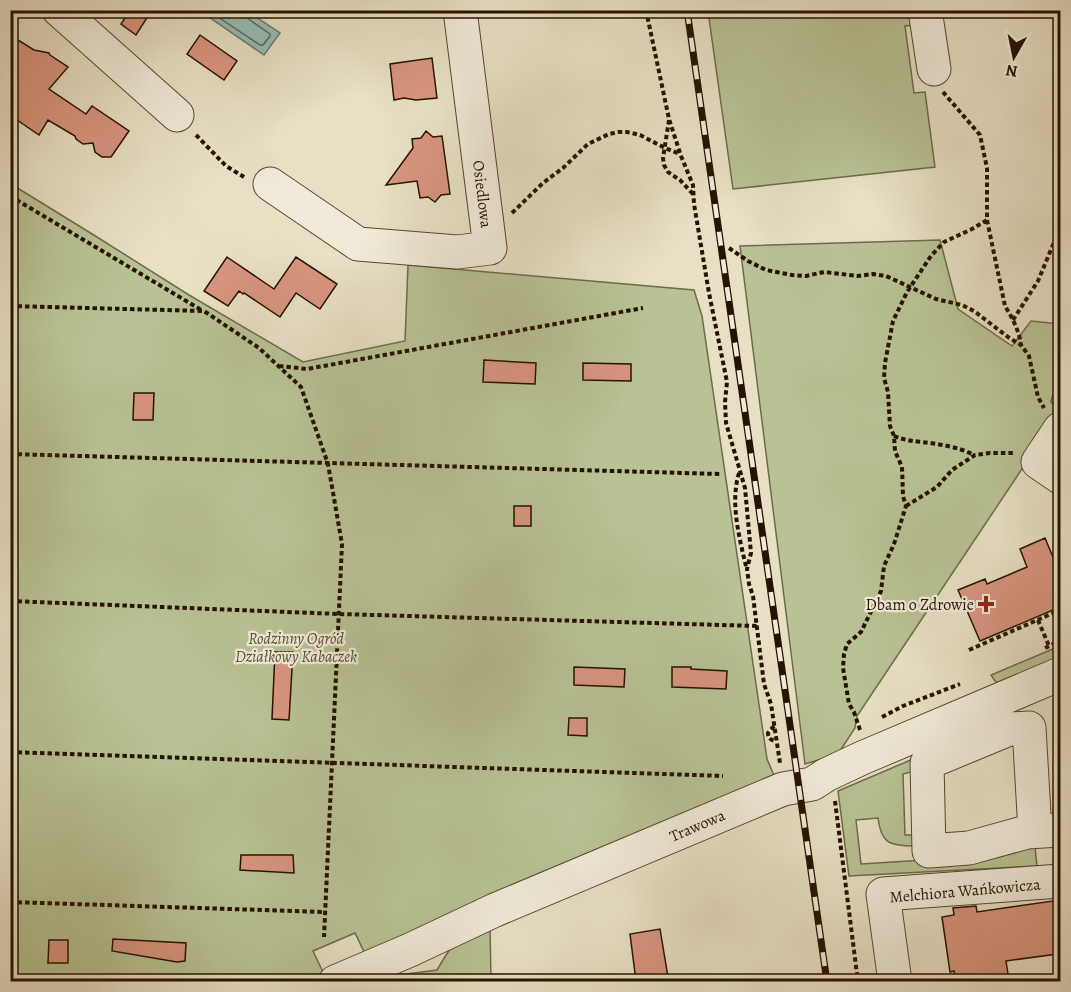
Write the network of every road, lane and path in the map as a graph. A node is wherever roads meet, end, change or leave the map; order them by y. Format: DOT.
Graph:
graph roads {
  1 [pos="59,10"];
  2 [pos="460,10"];
  3 [pos="645,10"];
  4 [pos="926,10"];
  5 [pos="934,69"];
  6 [pos="177,115"];
  7 [pos="669,119"];
  8 [pos="665,148"];
  9 [pos="680,154"];
  10 [pos="270,184"];
  11 [pos="693,194"];
  12 [pos="10,196"];
  13 [pos="486,220"];
  14 [pos="987,220"];
  15 [pos="1060,235"];
  16 [pos="729,248"];
  17 [pos="909,288"];
  18 [pos="10,306"];
  19 [pos="643,308"];
  20 [pos="204,311"];
  21 [pos="1013,321"];
  22 [pos="1021,345"];
  23 [pos="279,366"];
  24 [pos="1060,430"];
  25 [pos="894,436"];
  26 [pos="10,454"];
  27 [pos="975,455"];
  28 [pos="328,464"];
  29 [pos="1050,468"];
  30 [pos="739,472"];
  31 [pos="720,474"];
  32 [pos="906,506"];
  33 [pos="747,568"];
  34 [pos="10,601"];
  35 [pos="1060,610"];
  36 [pos="339,614"];
  37 [pos="1038,620"];
  38 [pos="758,626"];
  39 [pos="969,650"];
  40 [pos="1055,660"];
  41 [pos="10,752"];
  42 [pos="862,758"];
  43 [pos="332,763"];
  44 [pos="723,776"];
  45 [pos="783,789"];
  46 [pos="835,801"];
  47 [pos="1060,881"];
  48 [pos="10,902"];
  49 [pos="325,912"];
  50 [pos="329,965"];
  51 [pos="858,981"];
  52 [pos="895,981"];
  1 -- 6 [label="street"];
  2 -- 13 [label="street, Osiedlowa"];
  3 -- 7 [label="path"];
  4 -- 5 [label="street"];
  5 -- 14 [label="path"];
  6 -- 10 [label="path"];
  7 -- 8 [label="path"];
  7 -- 9 [label="path"];
  8 -- 9 [label="path"];
  8 -- 11 [label="path"];
  8 -- 13 [label="path"];
  9 -- 11 [label="path"];
  10 -- 13 [label="street, Osiedlowa"];
  11 -- 30 [label="path"];
  12 -- 20 [label="path"];
  14 -- 17 [label="path"];
  14 -- 21 [label="path"];
  15 -- 21 [label="path"];
  16 -- 17 [label="path"];
  17 -- 22 [label="path"];
  17 -- 25 [label="path"];
  18 -- 20 [label="path"];
  19 -- 23 [label="path"];
  20 -- 23 [label="path"];
  21 -- 22 [label="path"];
  22 -- 24 [label="path"];
  23 -- 28 [label="path"];
  24 -- 29 [label="street"];
  25 -- 27 [label="path"];
  25 -- 32 [label="path"];
  26 -- 28 [label="path"];
  27 -- 29 [label="path"];
  27 -- 32 [label="path"];
  28 -- 31 [label="path"];
  28 -- 36 [label="path"];
  30 -- 33 [label="path"];
  30 -- 33 [label="path"];
  32 -- 42 [label="path"];
  33 -- 38 [label="path"];
  34 -- 36 [label="path"];
  35 -- 37 [label="path"];
  36 -- 38 [label="path"];
  36 -- 43 [label="path"];
  37 -- 39 [label="path"];
  37 -- 40 [label="path"];
  38 -- 45 [label="path"];
  40 -- 42 [label="street, Trawowa"];
  41 -- 43 [label="path"];
  42 -- 45 [label="street, Trawowa"];
  43 -- 44 [label="path"];
  43 -- 49 [label="path"];
  45 -- 50 [label="street, Trawowa"];
  46 -- 51 [label="path"];
  47 -- 52 [label="street, Melchiora Wańkowicza"];
  48 -- 49 [label="path"];
  49 -- 50 [label="path"];
}
